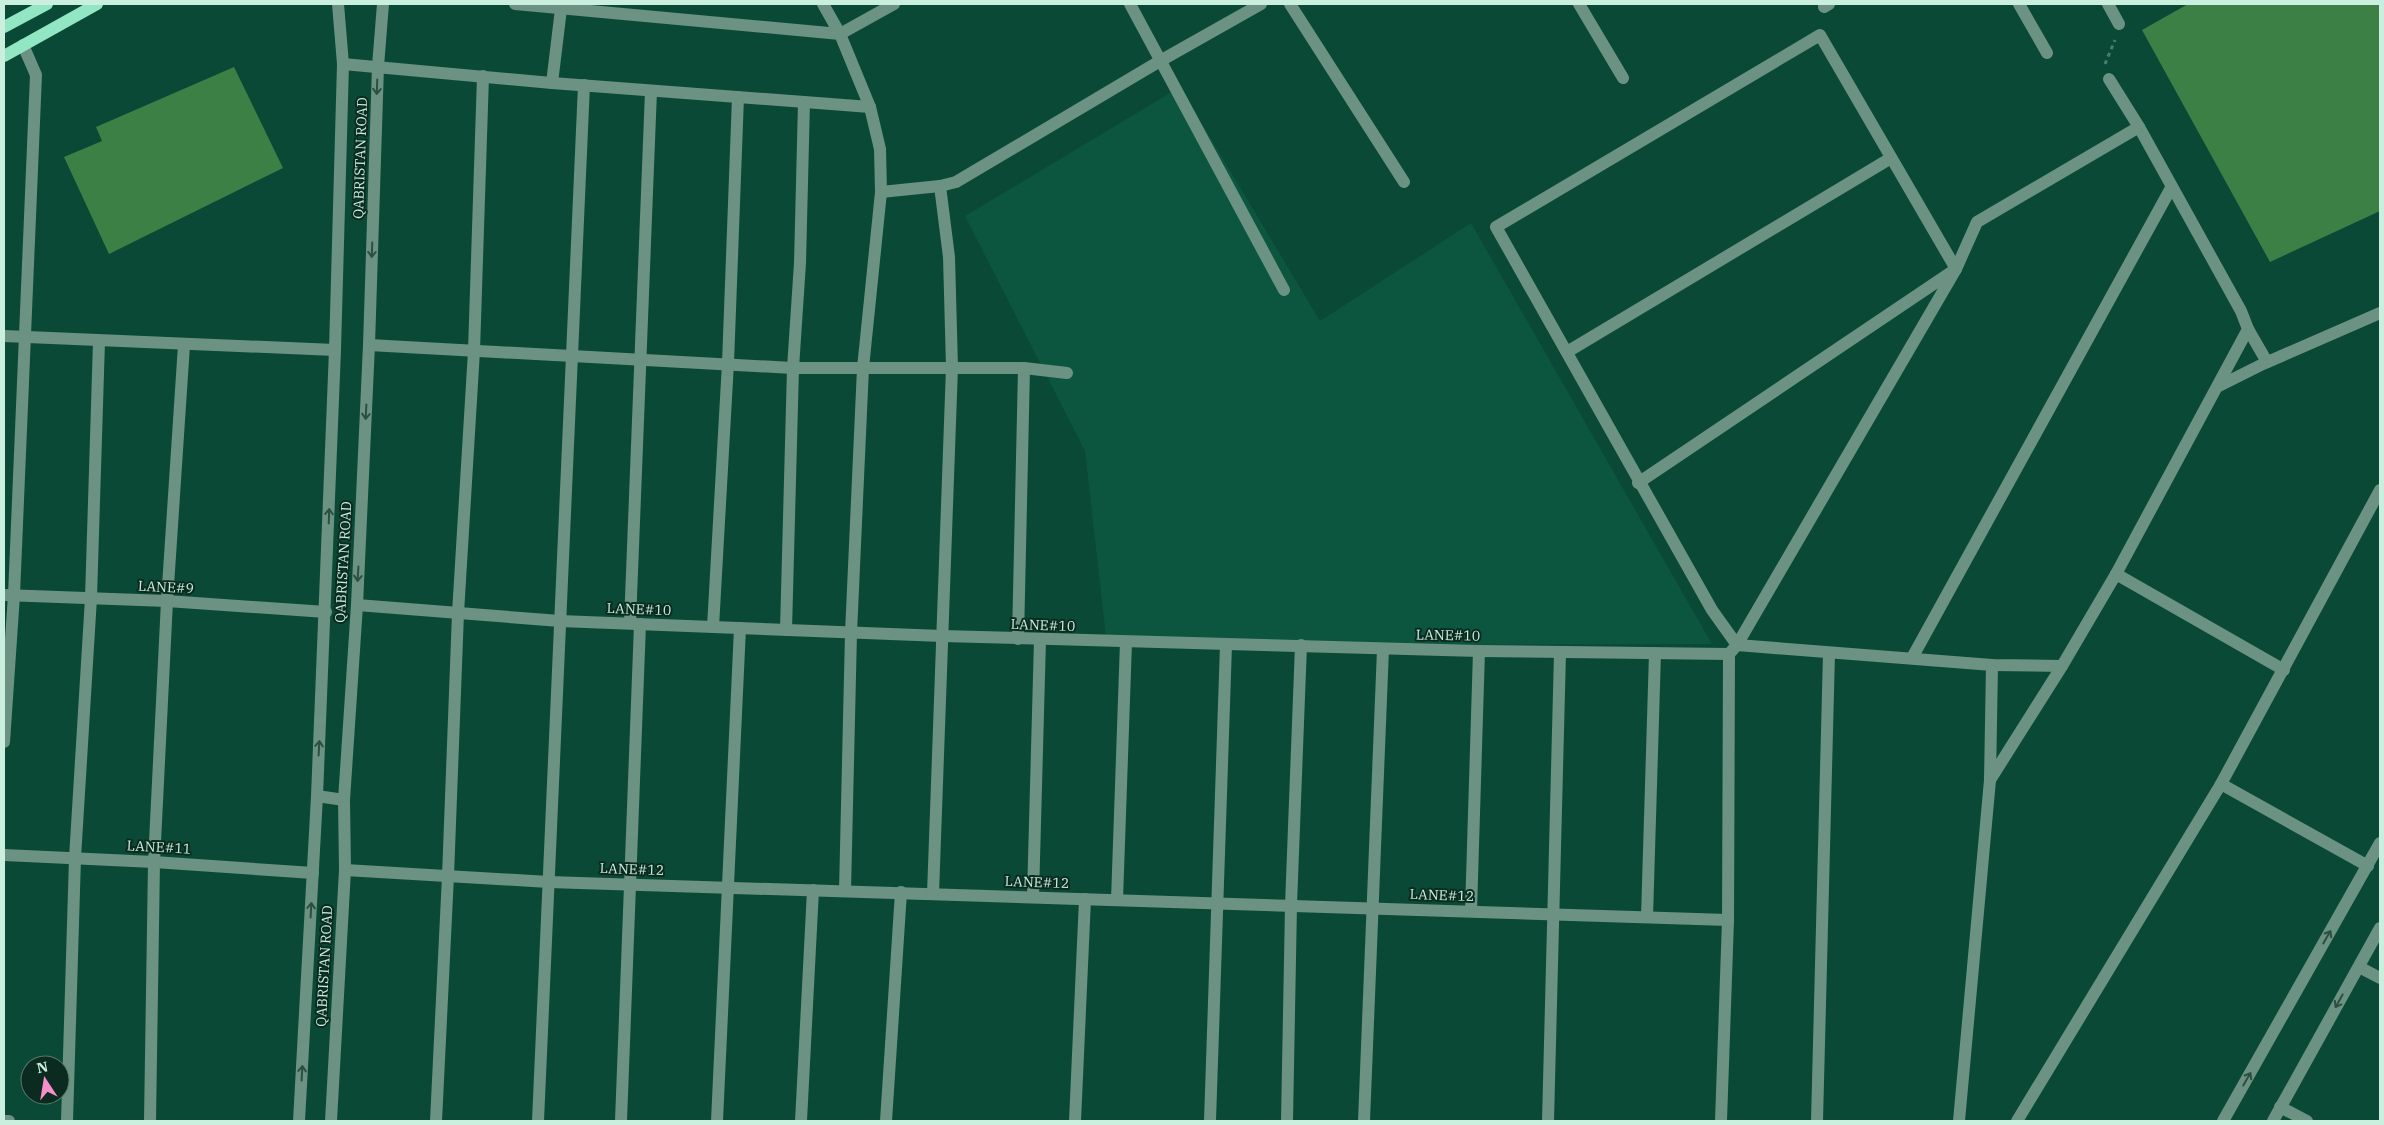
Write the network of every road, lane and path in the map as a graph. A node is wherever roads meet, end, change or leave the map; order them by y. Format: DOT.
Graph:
graph roads {
  1 [pos="47,4"];
  2 [pos="97,4"];
  3 [pos="338,4"];
  4 [pos="383,4"];
  5 [pos="516,4"];
  6 [pos="823,4"];
  7 [pos="894,4"];
  8 [pos="1130,4"];
  9 [pos="1261,4"];
  10 [pos="1290,4"];
  11 [pos="1579,4"];
  12 [pos="2019,4"];
  13 [pos="2108,4"];
  14 [pos="561,9"];
  15 [pos="2119,24"];
  16 [pos="4,27"];
  17 [pos="840,34"];
  18 [pos="23,45"];
  19 [pos="2047,53"];
  20 [pos="4,56"];
  21 [pos="1160,61"];
  22 [pos="343,64"];
  23 [pos="378,66"];
  24 [pos="483,76"];
  25 [pos="1623,78"];
  26 [pos="2109,79"];
  27 [pos="552,83"];
  28 [pos="584,86"];
  29 [pos="651,91"];
  30 [pos="738,97"];
  31 [pos="804,102"];
  32 [pos="870,107"];
  33 [pos="2139,127"];
  34 [pos="1891,158"];
  35 [pos="1404,182"];
  36 [pos="940,186"];
  37 [pos="2171,188"];
  38 [pos="881,192"];
  39 [pos="1956,269"];
  40 [pos="1284,290"];
  41 [pos="2380,313"];
  42 [pos="2248,330"];
  43 [pos="4,336"];
  44 [pos="25,337"];
  45 [pos="99,341"];
  46 [pos="184,345"];
  47 [pos="369,345"];
  48 [pos="335,350"];
  49 [pos="474,351"];
  50 [pos="1567,352"];
  51 [pos="572,356"];
  52 [pos="642,359"];
  53 [pos="2267,362"];
  54 [pos="728,363"];
  55 [pos="952,367"];
  56 [pos="793,368"];
  57 [pos="863,368"];
  58 [pos="1024,368"];
  59 [pos="1067,373"];
  60 [pos="2219,386"];
  61 [pos="1638,483"];
  62 [pos="2380,490"];
  63 [pos="2116,574"];
  64 [pos="9,595"];
  65 [pos="90,598"];
  66 [pos="167,601"];
  67 [pos="357,605"];
  68 [pos="326,612"];
  69 [pos="458,613"];
  70 [pos="560,621"];
  71 [pos="635,624"];
  72 [pos="713,627"];
  73 [pos="740,628"];
  74 [pos="786,630"];
  75 [pos="851,633"];
  76 [pos="942,636"];
  77 [pos="1018,639"];
  78 [pos="1040,640"];
  79 [pos="1126,642"];
  80 [pos="1226,645"];
  81 [pos="1301,645"];
  82 [pos="1383,649"];
  83 [pos="1733,649"];
  84 [pos="1479,651"];
  85 [pos="1560,653"];
  86 [pos="1655,653"];
  87 [pos="1829,654"];
  88 [pos="1912,658"];
  89 [pos="1992,664"];
  90 [pos="2062,666"];
  91 [pos="2284,670"];
  92 [pos="4,742"];
  93 [pos="1990,780"];
  94 [pos="2221,784"];
  95 [pos="317,796"];
  96 [pos="344,800"];
  97 [pos="2380,843"];
  98 [pos="4,856"];
  99 [pos="75,858"];
  100 [pos="154,862"];
  101 [pos="2368,866"];
  102 [pos="345,870"];
  103 [pos="313,873"];
  104 [pos="448,876"];
  105 [pos="548,882"];
  106 [pos="631,884"];
  107 [pos="728,887"];
  108 [pos="813,890"];
  109 [pos="845,891"];
  110 [pos="901,892"];
  111 [pos="933,894"];
  112 [pos="1032,896"];
  113 [pos="1085,898"];
  114 [pos="1117,900"];
  115 [pos="1218,903"];
  116 [pos="1291,905"];
  117 [pos="1371,908"];
  118 [pos="1471,911"];
  119 [pos="1553,913"];
  120 [pos="1647,917"];
  121 [pos="1728,920"];
  122 [pos="2380,928"];
  123 [pos="2359,967"];
  124 [pos="2380,978"];
  125 [pos="2280,1107"];
  126 [pos="4,1121"];
  127 [pos="9,1121"];
  128 [pos="67,1121"];
  129 [pos="150,1121"];
  130 [pos="299,1121"];
  131 [pos="331,1121"];
  132 [pos="436,1121"];
  133 [pos="538,1121"];
  134 [pos="620,1121"];
  135 [pos="717,1121"];
  136 [pos="801,1121"];
  137 [pos="886,1121"];
  138 [pos="1075,1121"];
  139 [pos="1210,1121"];
  140 [pos="1287,1121"];
  141 [pos="1364,1121"];
  142 [pos="1548,1121"];
  143 [pos="1721,1121"];
  144 [pos="1817,1121"];
  145 [pos="1960,1121"];
  146 [pos="2017,1121"];
  147 [pos="2223,1121"];
  148 [pos="2273,1121"];
  149 [pos="2307,1121"];
  1 -- 16 [label="main road"];
  2 -- 18 [label="main road"];
  3 -- 22 [label="street, QABRISTAN ROAD"];
  4 -- 23 [label="street, QABRISTAN ROAD"];
  5 -- 14 [label="street"];
  6 -- 17 [label="street"];
  7 -- 17 [label="street"];
  8 -- 21 [label="street"];
  9 -- 21 [label="street"];
  10 -- 35 [label="street"];
  11 -- 25 [label="street"];
  12 -- 19 [label="street"];
  13 -- 15 [label="street"];
  14 -- 17 [label="street"];
  14 -- 27 [label="street"];
  15 -- 26 [label="path"];
  17 -- 32 [label="street"];
  18 -- 20 [label="main road"];
  18 -- 44 [label="street"];
  21 -- 36 [label="street"];
  21 -- 40 [label="street"];
  22 -- 23 [label="street"];
  22 -- 48 [label="street, QABRISTAN ROAD"];
  23 -- 24 [label="street"];
  23 -- 47 [label="street, QABRISTAN ROAD, one-way"];
  24 -- 27 [label="street"];
  24 -- 49 [label="street"];
  26 -- 33 [label="street"];
  27 -- 28 [label="street"];
  28 -- 29 [label="street"];
  28 -- 51 [label="street"];
  29 -- 30 [label="street"];
  29 -- 52 [label="street"];
  30 -- 31 [label="street"];
  30 -- 54 [label="street"];
  31 -- 32 [label="street"];
  31 -- 56 [label="street"];
  32 -- 38 [label="street"];
  33 -- 37 [label="street"];
  33 -- 39 [label="street"];
  34 -- 39 [label="street"];
  34 -- 50 [label="street"];
  34 -- 50 [label="street"];
  36 -- 38 [label="street"];
  36 -- 55 [label="street"];
  37 -- 42 [label="street"];
  37 -- 88 [label="street"];
  38 -- 57 [label="street"];
  39 -- 61 [label="street"];
  39 -- 83 [label="street"];
  41 -- 53 [label="street"];
  42 -- 53 [label="street"];
  42 -- 60 [label="street"];
  43 -- 44 [label="street"];
  44 -- 45 [label="street"];
  44 -- 64 [label="street"];
  45 -- 46 [label="street"];
  45 -- 65 [label="street"];
  46 -- 48 [label="street"];
  46 -- 66 [label="street"];
  47 -- 49 [label="street"];
  47 -- 67 [label="street, QABRISTAN ROAD, one-way"];
  68 -- 48 [label="street, QABRISTAN ROAD, one-way"];
  49 -- 51 [label="street"];
  49 -- 69 [label="street"];
  50 -- 61 [label="street"];
  51 -- 52 [label="street"];
  51 -- 70 [label="street"];
  52 -- 54 [label="street"];
  52 -- 71 [label="street"];
  53 -- 60 [label="street"];
  54 -- 56 [label="street"];
  54 -- 72 [label="street"];
  55 -- 57 [label="street"];
  55 -- 58 [label="street"];
  55 -- 76 [label="street"];
  56 -- 57 [label="street"];
  56 -- 74 [label="street"];
  57 -- 75 [label="street"];
  58 -- 59 [label="street"];
  58 -- 77 [label="street"];
  60 -- 63 [label="street"];
  61 -- 83 [label="street"];
  62 -- 91 [label="street"];
  63 -- 90 [label="street"];
  63 -- 91 [label="street"];
  64 -- 65 [label="street, LANE#9"];
  64 -- 92 [label="street"];
  65 -- 66 [label="street, LANE#9"];
  65 -- 99 [label="street"];
  66 -- 68 [label="street, LANE#9"];
  66 -- 100 [label="street"];
  67 -- 69 [label="street, LANE#10"];
  67 -- 96 [label="street, QABRISTAN ROAD"];
  95 -- 68 [label="street, QABRISTAN ROAD, one-way"];
  69 -- 70 [label="street, LANE#10"];
  69 -- 104 [label="street"];
  70 -- 71 [label="street, LANE#10"];
  70 -- 105 [label="street"];
  71 -- 72 [label="street, LANE#10"];
  71 -- 106 [label="street"];
  72 -- 73 [label="street, LANE#10"];
  73 -- 74 [label="street, LANE#10"];
  73 -- 107 [label="street"];
  74 -- 75 [label="street, LANE#10"];
  75 -- 76 [label="street, LANE#10"];
  75 -- 109 [label="street"];
  76 -- 77 [label="street, LANE#10"];
  76 -- 111 [label="street"];
  77 -- 78 [label="street, LANE#10"];
  78 -- 79 [label="street, LANE#10"];
  78 -- 112 [label="street"];
  79 -- 80 [label="street, LANE#10"];
  79 -- 114 [label="street"];
  80 -- 81 [label="street, LANE#10"];
  80 -- 115 [label="street"];
  81 -- 82 [label="street, LANE#10"];
  81 -- 116 [label="street"];
  82 -- 84 [label="street, LANE#10"];
  82 -- 117 [label="street"];
  83 -- 86 [label="street, LANE#10"];
  83 -- 87 [label="street, LANE#10"];
  83 -- 121 [label="street"];
  84 -- 85 [label="street, LANE#10"];
  84 -- 118 [label="street"];
  85 -- 86 [label="street, LANE#10"];
  85 -- 119 [label="street"];
  86 -- 120 [label="street"];
  87 -- 88 [label="street, LANE#10"];
  87 -- 144 [label="street"];
  88 -- 89 [label="street, LANE#10"];
  89 -- 90 [label="street, LANE#10"];
  89 -- 93 [label="street"];
  90 -- 93 [label="street"];
  91 -- 94 [label="street"];
  93 -- 145 [label="street"];
  94 -- 101 [label="street"];
  94 -- 146 [label="street"];
  95 -- 96 [label="street"];
  95 -- 103 [label="street, QABRISTAN ROAD"];
  96 -- 102 [label="street, QABRISTAN ROAD"];
  97 -- 101 [label="street"];
  98 -- 99 [label="street, LANE#11"];
  99 -- 100 [label="street, LANE#11"];
  99 -- 128 [label="street"];
  100 -- 103 [label="street, LANE#11"];
  100 -- 129 [label="street"];
  147 -- 101 [label="street, one-way"];
  102 -- 104 [label="street, LANE#12"];
  102 -- 131 [label="street, QABRISTAN ROAD"];
  130 -- 103 [label="street, QABRISTAN ROAD, one-way"];
  104 -- 105 [label="street, LANE#12"];
  104 -- 132 [label="street"];
  105 -- 106 [label="street, LANE#12"];
  105 -- 133 [label="street"];
  106 -- 107 [label="street, LANE#12"];
  106 -- 134 [label="street"];
  107 -- 108 [label="street, LANE#12"];
  107 -- 135 [label="street"];
  108 -- 109 [label="street, LANE#12"];
  108 -- 136 [label="street"];
  109 -- 110 [label="street, LANE#12"];
  110 -- 111 [label="street, LANE#12"];
  110 -- 137 [label="street"];
  111 -- 112 [label="street, LANE#12"];
  112 -- 113 [label="street, LANE#12"];
  113 -- 114 [label="street, LANE#12"];
  113 -- 138 [label="street"];
  114 -- 115 [label="street, LANE#12"];
  115 -- 116 [label="street, LANE#12"];
  115 -- 139 [label="street"];
  116 -- 117 [label="street, LANE#12"];
  116 -- 140 [label="street"];
  117 -- 118 [label="street, LANE#12"];
  117 -- 141 [label="street"];
  118 -- 119 [label="street, LANE#12"];
  119 -- 120 [label="street, LANE#12"];
  119 -- 142 [label="street"];
  120 -- 121 [label="street, LANE#12"];
  121 -- 143 [label="street"];
  122 -- 123 [label="street"];
  123 -- 124 [label="street"];
  123 -- 125 [label="street, one-way"];
  125 -- 148 [label="street"];
  125 -- 149 [label="street"];
  126 -- 127 [label="street"];
}
